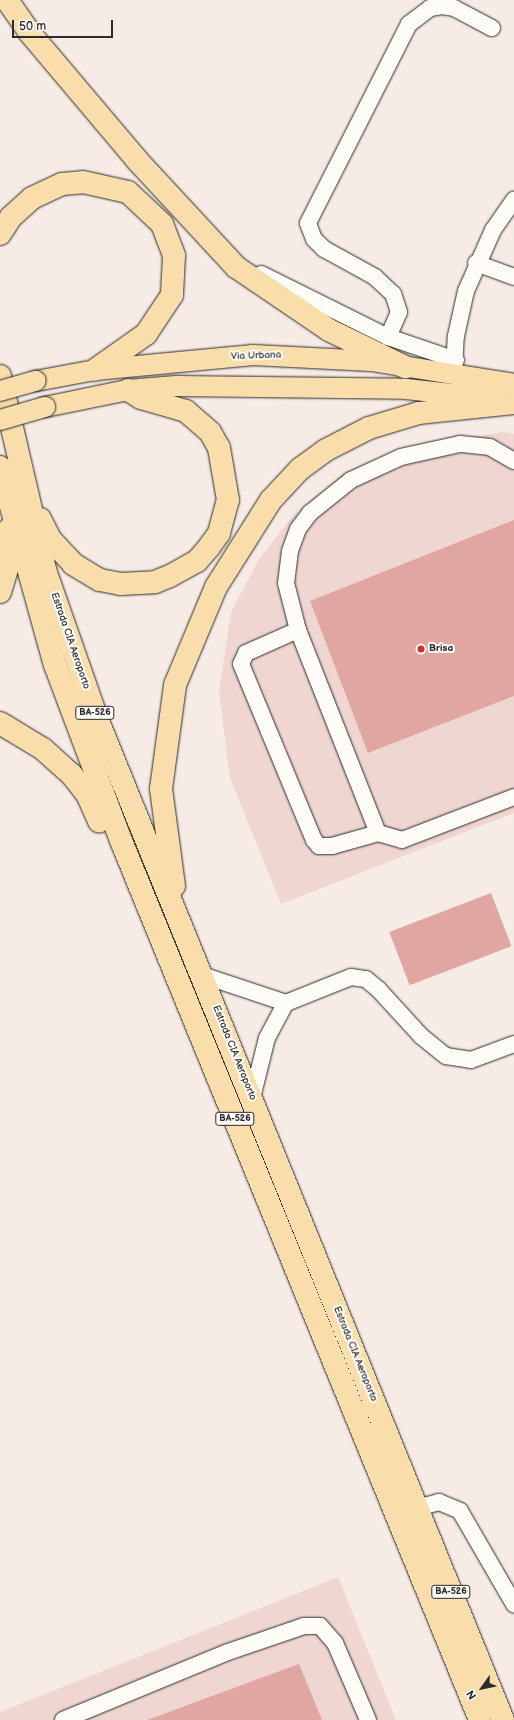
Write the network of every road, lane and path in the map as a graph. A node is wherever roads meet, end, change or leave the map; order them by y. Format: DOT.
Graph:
graph roads {
  1 [pos="7,0"];
  2 [pos="492,28"];
  3 [pos="514,200"];
  4 [pos="0,234"];
  5 [pos="476,263"];
  6 [pos="236,267"];
  7 [pos="514,277"];
  8 [pos="388,337"];
  9 [pos="404,367"];
  10 [pos="455,367"];
  11 [pos="96,370"];
  12 [pos="0,376"];
  13 [pos="514,384"];
  14 [pos="128,390"];
  15 [pos="0,391"];
  16 [pos="514,402"];
  17 [pos="0,420"];
  18 [pos="514,462"];
  19 [pos="0,467"];
  20 [pos="19,507"];
  21 [pos="0,592"];
  22 [pos="298,630"];
  23 [pos="0,723"];
  24 [pos="514,797"];
  25 [pos="378,832"];
  26 [pos="178,917"];
  27 [pos="202,975"];
  28 [pos="286,1003"];
  29 [pos="514,1044"];
  30 [pos="252,1098"];
  31 [pos="266,1196"];
  32 [pos="417,1508"];
  33 [pos="514,1604"];
  34 [pos="499,1719"];
  35 [pos="63,1720"];
  36 [pos="368,1720"];
  1 -- 6 [label="highway"];
  2 -- 8 [label="lane"];
  3 -- 5 [label="lane"];
  4 -- 11 [label="highway"];
  5 -- 7 [label="lane"];
  5 -- 10 [label="lane"];
  6 -- 8 [label="lane"];
  6 -- 9 [label="highway"];
  8 -- 10 [label="lane"];
  9 -- 10 [label="main road, Via Urbana"];
  9 -- 11 [label="main road, Via Urbana"];
  10 -- 13 [label="main road, Via Urbana"];
  11 -- 15 [label="main road, Via Urbana, bridge"];
  12 -- 20 [label="highway, Estrada CIA Aeroporto / BA-526"];
  14 -- 16 [label="main road"];
  14 -- 17 [label="main road, bridge"];
  14 -- 20 [label="highway"];
  16 -- 26 [label="highway"];
  18 -- 22 [label="lane"];
  19 -- 20 [label="highway, Estrada CIA Aeroporto / BA-526"];
  20 -- 21 [label="highway"];
  20 -- 26 [label="highway, Estrada CIA Aeroporto / BA-526"];
  20 -- 31 [label="highway, Estrada CIA Aeroporto / BA-526"];
  22 -- 25 [label="lane"];
  22 -- 25 [label="lane"];
  23 -- 31 [label="highway"];
  24 -- 25 [label="lane"];
  26 -- 27 [label="highway, Estrada CIA Aeroporto / BA-526"];
  27 -- 28 [label="lane"];
  27 -- 30 [label="highway, Estrada CIA Aeroporto / BA-526"];
  28 -- 29 [label="lane"];
  28 -- 30 [label="lane"];
  30 -- 32 [label="highway, Estrada CIA Aeroporto / BA-526"];
  31 -- 34 [label="highway, Estrada CIA Aeroporto / BA-526"];
  32 -- 33 [label="lane"];
  32 -- 34 [label="highway, Estrada CIA Aeroporto / BA-526"];
  35 -- 36 [label="lane"];
}
